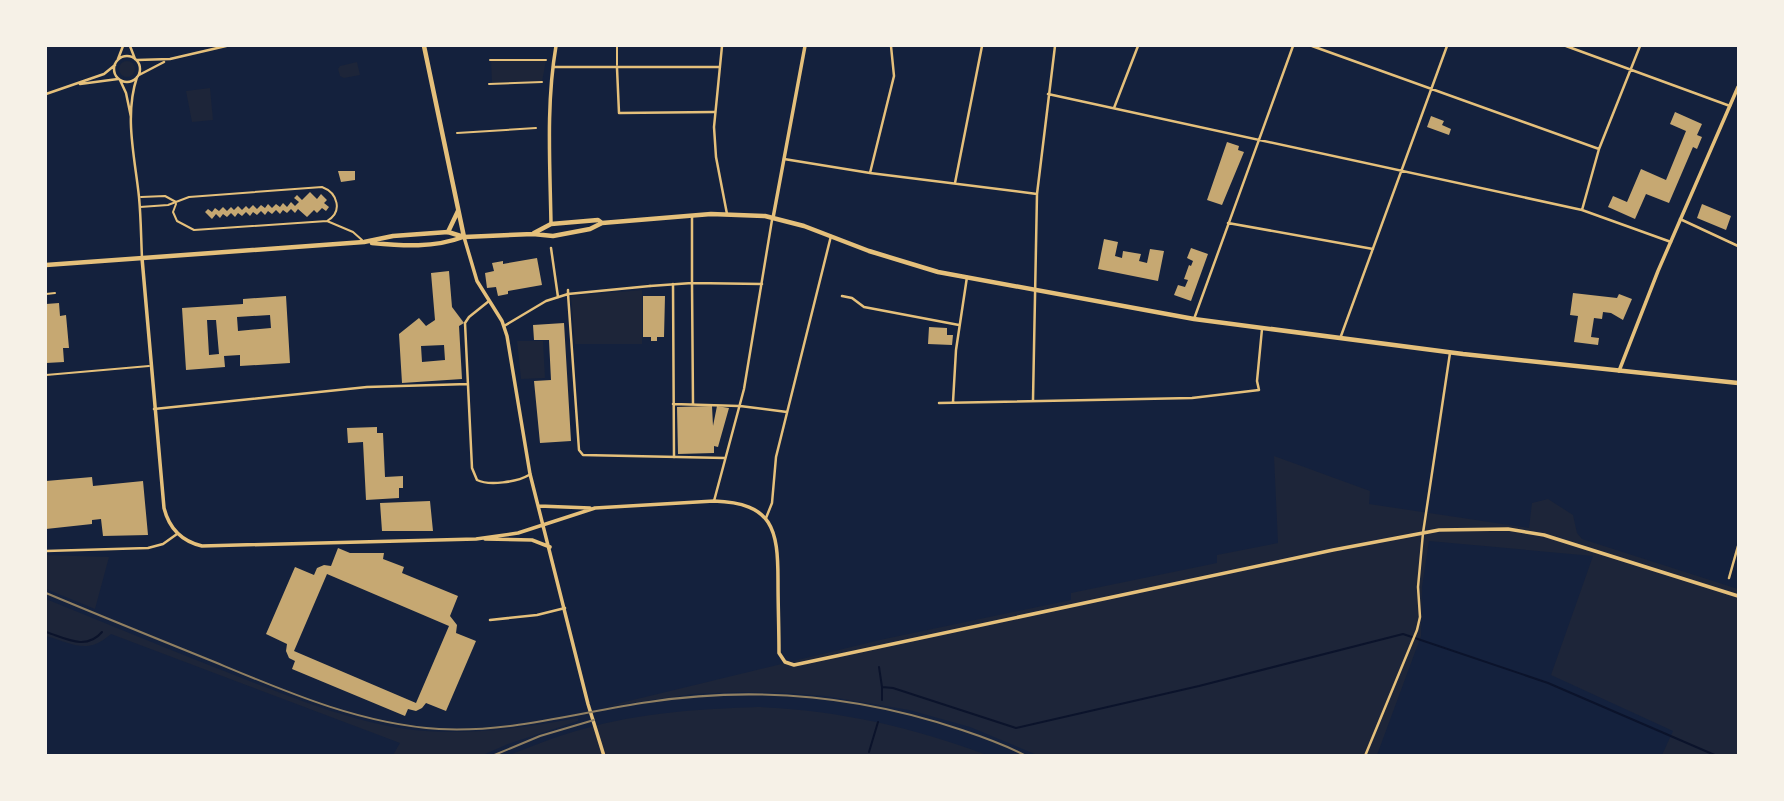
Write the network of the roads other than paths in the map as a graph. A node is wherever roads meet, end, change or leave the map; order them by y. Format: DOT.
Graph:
graph roads {
  1 [pos="123,46"];
  2 [pos="130,46"];
  3 [pos="226,46"];
  4 [pos="424,46"];
  5 [pos="556,46"];
  6 [pos="617,46"];
  7 [pos="722,46"];
  8 [pos="804,46"];
  9 [pos="891,46"];
  10 [pos="982,46"];
  11 [pos="1055,46"];
  12 [pos="1138,46"];
  13 [pos="1293,46"];
  14 [pos="1312,46"];
  15 [pos="1447,46"];
  16 [pos="1566,46"];
  17 [pos="1640,46"];
  18 [pos="170,59"];
  19 [pos="136,60"];
  20 [pos="116,63"];
  21 [pos="552,66"];
  22 [pos="617,66"];
  23 [pos="720,67"];
  24 [pos="1631,69"];
  25 [pos="138,76"];
  26 [pos="119,80"];
  27 [pos="77,85"];
  28 [pos="1738,87"];
  29 [pos="1432,89"];
  30 [pos="46,94"];
  31 [pos="1048,94"];
  32 [pos="1730,106"];
  33 [pos="1114,108"];
  34 [pos="714,112"];
  35 [pos="131,120"];
  36 [pos="1259,140"];
  37 [pos="1599,149"];
  38 [pos="784,159"];
  39 [pos="1401,171"];
  40 [pos="870,173"];
  41 [pos="955,183"];
  42 [pos="1037,194"];
  43 [pos="139,196"];
  44 [pos="177,203"];
  45 [pos="139,207"];
  46 [pos="458,210"];
  47 [pos="1582,210"];
  48 [pos="727,214"];
  49 [pos="692,215"];
  50 [pos="773,218"];
  51 [pos="1681,219"];
  52 [pos="327,221"];
  53 [pos="551,223"];
  54 [pos="603,223"];
  55 [pos="1228,223"];
  56 [pos="448,232"];
  57 [pos="533,234"];
  58 [pos="831,235"];
  59 [pos="464,237"];
  60 [pos="364,242"];
  61 [pos="1671,242"];
  62 [pos="1738,246"];
  63 [pos="551,248"];
  64 [pos="1373,249"];
  65 [pos="142,258"];
  66 [pos="46,265"];
  67 [pos="967,278"];
  68 [pos="692,283"];
  69 [pos="673,284"];
  70 [pos="762,284"];
  71 [pos="817,289"];
  72 [pos="1035,291"];
  73 [pos="568,292"];
  74 [pos="826,292"];
  75 [pos="55,293"];
  76 [pos="46,294"];
  77 [pos="842,296"];
  78 [pos="558,298"];
  79 [pos="489,301"];
  80 [pos="1194,319"];
  81 [pos="959,325"];
  82 [pos="504,326"];
  83 [pos="1262,329"];
  84 [pos="1340,340"];
  85 [pos="1450,353"];
  86 [pos="150,366"];
  87 [pos="1619,371"];
  88 [pos="46,375"];
  89 [pos="1738,383"];
  90 [pos="468,384"];
  91 [pos="1033,400"];
  92 [pos="953,402"];
  93 [pos="939,403"];
  94 [pos="673,404"];
  95 [pos="693,404"];
  96 [pos="740,406"];
  97 [pos="154,409"];
  98 [pos="787,412"];
  99 [pos="674,457"];
  100 [pos="725,458"];
  101 [pos="530,474"];
  102 [pos="714,501"];
  103 [pos="539,506"];
  104 [pos="595,508"];
  105 [pos="765,518"];
  106 [pos="544,524"];
  107 [pos="1423,533"];
  108 [pos="177,534"];
  109 [pos="476,538"];
  110 [pos="1738,546"];
  111 [pos="550,547"];
  112 [pos="46,551"];
  113 [pos="1729,578"];
  114 [pos="1738,596"];
  115 [pos="565,608"];
  116 [pos="490,620"];
  117 [pos="604,755"];
  118 [pos="1365,755"];
  1 -- 20 [label="street"];
  2 -- 19 [label="street"];
  3 -- 18 [label="street"];
  4 -- 46 [label="main road"];
  5 -- 21 [label="street"];
  6 -- 22 [label="lane"];
  7 -- 23 [label="street"];
  8 -- 38 [label="street"];
  9 -- 40 [label="street"];
  10 -- 41 [label="street"];
  11 -- 31 [label="street"];
  12 -- 33 [label="street"];
  13 -- 36 [label="street"];
  14 -- 29 [label="street"];
  15 -- 29 [label="street"];
  16 -- 24 [label="street"];
  17 -- 24 [label="street"];
  18 -- 19 [label="street"];
  18 -- 25 [label="street"];
  19 -- 20 [label="street"];
  19 -- 25 [label="street"];
  20 -- 26 [label="street"];
  20 -- 27 [label="street"];
  21 -- 22 [label="street"];
  21 -- 53 [label="street"];
  22 -- 23 [label="street"];
  22 -- 34 [label="street"];
  23 -- 34 [label="street"];
  24 -- 32 [label="street"];
  24 -- 37 [label="street"];
  25 -- 26 [label="street"];
  25 -- 35 [label="street"];
  26 -- 27 [label="street"];
  26 -- 35 [label="street"];
  27 -- 30 [label="street"];
  28 -- 32 [label="street"];
  29 -- 37 [label="street"];
  29 -- 39 [label="street"];
  31 -- 33 [label="street"];
  31 -- 42 [label="street"];
  32 -- 51 [label="street"];
  33 -- 36 [label="street"];
  34 -- 48 [label="street"];
  35 -- 43 [label="street"];
  36 -- 39 [label="street"];
  36 -- 55 [label="street"];
  37 -- 47 [label="street"];
  38 -- 40 [label="street"];
  38 -- 50 [label="street"];
  39 -- 47 [label="street"];
  39 -- 64 [label="street"];
  40 -- 41 [label="street"];
  41 -- 42 [label="street"];
  42 -- 72 [label="street"];
  43 -- 44 [label="lane"];
  43 -- 45 [label="street"];
  44 -- 45 [label="lane"];
  44 -- 52 [label="lane"];
  44 -- 52 [label="lane"];
  45 -- 65 [label="street"];
  46 -- 56 [label="main road"];
  46 -- 59 [label="main road"];
  47 -- 61 [label="street"];
  48 -- 49 [label="main road"];
  48 -- 50 [label="main road"];
  49 -- 54 [label="main road"];
  49 -- 68 [label="street"];
  50 -- 58 [label="main road"];
  50 -- 70 [label="street"];
  51 -- 61 [label="street"];
  51 -- 62 [label="street"];
  52 -- 60 [label="lane"];
  53 -- 54 [label="main road"];
  53 -- 57 [label="main road"];
  54 -- 57 [label="main road"];
  55 -- 64 [label="street"];
  55 -- 80 [label="street"];
  56 -- 59 [label="main road"];
  56 -- 60 [label="main road"];
  57 -- 59 [label="main road"];
  58 -- 67 [label="main road"];
  58 -- 71 [label="street"];
  59 -- 60 [label="main road"];
  59 -- 79 [label="street"];
  60 -- 65 [label="main road"];
  61 -- 87 [label="street"];
  63 -- 78 [label="street"];
  64 -- 84 [label="street"];
  65 -- 66 [label="main road"];
  65 -- 86 [label="street"];
  67 -- 72 [label="main road"];
  67 -- 81 [label="street"];
  68 -- 69 [label="street"];
  68 -- 70 [label="street"];
  68 -- 95 [label="street"];
  69 -- 73 [label="street"];
  69 -- 94 [label="street"];
  70 -- 96 [label="street"];
  71 -- 74 [label="street"];
  71 -- 98 [label="street"];
  72 -- 80 [label="main road"];
  72 -- 91 [label="street"];
  73 -- 78 [label="street"];
  73 -- 99 [label="street"];
  75 -- 76 [label="lane"];
  77 -- 81 [label="street"];
  78 -- 82 [label="street"];
  79 -- 82 [label="street"];
  79 -- 90 [label="street"];
  80 -- 83 [label="main road"];
  81 -- 92 [label="street"];
  82 -- 101 [label="street"];
  83 -- 84 [label="main road"];
  83 -- 91 [label="street"];
  84 -- 85 [label="main road"];
  85 -- 87 [label="main road"];
  85 -- 107 [label="street"];
  86 -- 88 [label="lane"];
  86 -- 97 [label="street"];
  87 -- 89 [label="main road"];
  90 -- 97 [label="street"];
  90 -- 101 [label="street"];
  91 -- 92 [label="street"];
  92 -- 93 [label="street"];
  94 -- 95 [label="street"];
  94 -- 99 [label="street"];
  95 -- 96 [label="street"];
  96 -- 98 [label="street"];
  96 -- 100 [label="street"];
  97 -- 108 [label="street"];
  98 -- 105 [label="street"];
  99 -- 100 [label="street"];
  100 -- 102 [label="street"];
  101 -- 103 [label="street"];
  102 -- 104 [label="street"];
  102 -- 105 [label="street"];
  103 -- 104 [label="street"];
  103 -- 106 [label="street"];
  104 -- 106 [label="street"];
  105 -- 107 [label="street"];
  106 -- 109 [label="street"];
  106 -- 111 [label="street"];
  107 -- 114 [label="street"];
  107 -- 118 [label="street"];
  108 -- 109 [label="street"];
  108 -- 112 [label="street"];
  109 -- 111 [label="street"];
  110 -- 113 [label="street"];
  111 -- 115 [label="street"];
  115 -- 116 [label="street"];
  115 -- 117 [label="street"];
}
